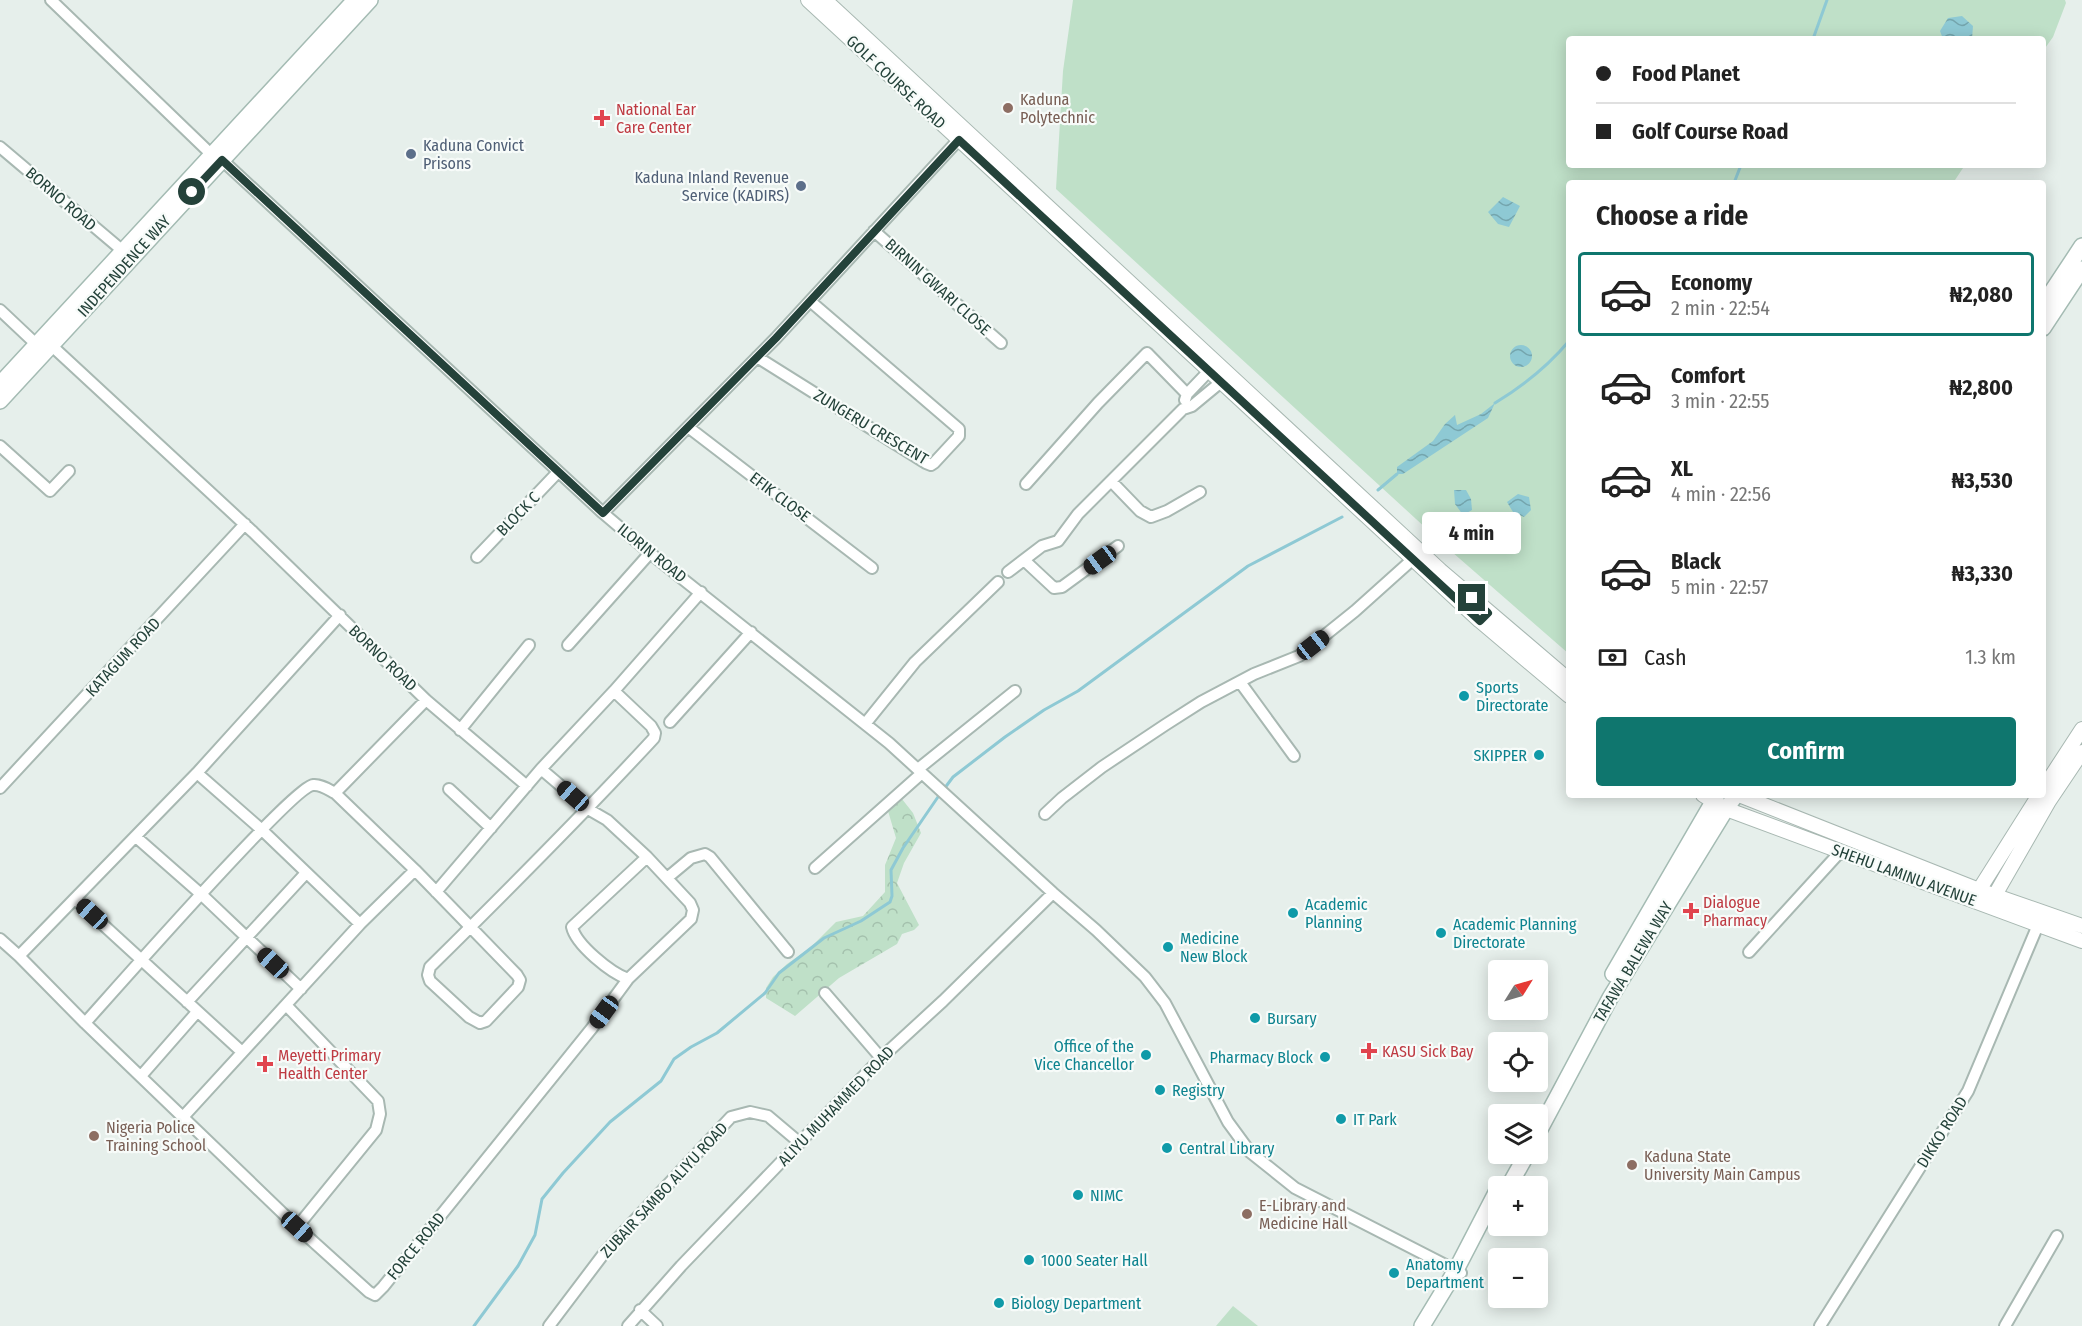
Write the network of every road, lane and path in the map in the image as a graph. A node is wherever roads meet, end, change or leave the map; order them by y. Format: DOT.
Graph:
graph roads {
  1 [pos="51,0"];
  2 [pos="355,0"];
  3 [pos="370,0"];
  4 [pos="807,0"];
  5 [pos="825,0"];
  6 [pos="963,136"];
  7 [pos="0,147"];
  8 [pos="217,157"];
  9 [pos="874,231"];
  10 [pos="2082,246"];
  11 [pos="123,251"];
  12 [pos="2082,269"];
  13 [pos="2046,300"];
  14 [pos="810,301"];
  15 [pos="0,310"];
  16 [pos="2046,323"];
  17 [pos="1001,343"];
  18 [pos="44,345"];
  19 [pos="757,357"];
  20 [pos="1209,372"];
  21 [pos="1221,382"];
  22 [pos="0,384"];
  23 [pos="1187,394"];
  24 [pos="0,401"];
  25 [pos="1183,409"];
  26 [pos="688,427"];
  27 [pos="0,446"];
  28 [pos="69,471"];
  29 [pos="558,472"];
  30 [pos="1111,481"];
  31 [pos="1026,484"];
  32 [pos="1200,492"];
  33 [pos="603,513"];
  34 [pos="245,524"];
  35 [pos="1118,546"];
  36 [pos="650,553"];
  37 [pos="477,557"];
  38 [pos="1413,559"];
  39 [pos="1024,560"];
  40 [pos="872,568"];
  41 [pos="1008,572"];
  42 [pos="998,582"];
  43 [pos="700,592"];
  44 [pos="340,615"];
  45 [pos="1484,617"];
  46 [pos="751,632"];
  47 [pos="529,645"];
  48 [pos="568,645"];
  49 [pos="1566,678"];
  50 [pos="1240,682"];
  51 [pos="614,691"];
  52 [pos="1015,691"];
  53 [pos="1566,693"];
  54 [pos="426,699"];
  55 [pos="670,722"];
  56 [pos="865,724"];
  57 [pos="2082,729"];
  58 [pos="460,730"];
  59 [pos="2082,752"];
  60 [pos="1294,756"];
  61 [pos="541,769"];
  62 [pos="920,771"];
  63 [pos="197,773"];
  64 [pos="2046,784"];
  65 [pos="527,786"];
  66 [pos="0,788"];
  67 [pos="449,789"];
  68 [pos="334,793"];
  69 [pos="1746,798"];
  70 [pos="2037,798"];
  71 [pos="1715,800"];
  72 [pos="588,809"];
  73 [pos="1045,814"];
  74 [pos="491,828"];
  75 [pos="262,830"];
  76 [pos="136,837"];
  77 [pos="1841,852"];
  78 [pos="648,857"];
  79 [pos="815,868"];
  80 [pos="415,870"];
  81 [pos="306,873"];
  82 [pos="668,878"];
  83 [pos="1979,890"];
  84 [pos="436,892"];
  85 [pos="1053,893"];
  86 [pos="202,895"];
  87 [pos="1995,895"];
  88 [pos="75,899"];
  89 [pos="360,924"];
  90 [pos="2038,925"];
  91 [pos="2082,926"];
  92 [pos="470,928"];
  93 [pos="245,937"];
  94 [pos="2082,941"];
  95 [pos="1,943"];
  96 [pos="788,952"];
  97 [pos="1749,952"];
  98 [pos="20,956"];
  99 [pos="142,960"];
  100 [pos="628,979"];
  101 [pos="301,989"];
  102 [pos="825,993"];
  103 [pos="188,1002"];
  104 [pos="286,1005"];
  105 [pos="197,1011"];
  106 [pos="85,1023"];
  107 [pos="242,1052"];
  108 [pos="881,1058"];
  109 [pos="141,1076"];
  110 [pos="1544,1104"];
  111 [pos="1548,1114"];
  112 [pos="183,1117"];
  113 [pos="800,1143"];
  114 [pos="1488,1211"];
  115 [pos="1488,1223"];
  116 [pos="297,1227"];
  117 [pos="2057,1236"];
  118 [pos="1459,1272"];
  119 [pos="640,1310"];
  120 [pos="549,1326"];
  121 [pos="628,1326"];
  122 [pos="657,1326"];
  123 [pos="1422,1326"];
  124 [pos="1432,1326"];
  125 [pos="1820,1326"];
  126 [pos="2004,1326"];
  1 -- 8 [label="street, ILORIN ROAD"];
  2 -- 8 [label="main road, INDEPENDENCE WAY"];
  3 -- 8 [label="main road, INDEPENDENCE WAY"];
  4 -- 6 [label="street, GOLF COURSE ROAD"];
  5 -- 6 [label="street, GOLF COURSE ROAD"];
  6 -- 9 [label="street"];
  6 -- 20 [label="street, GOLF COURSE ROAD"];
  6 -- 45 [label="street, GOLF COURSE ROAD"];
  7 -- 11 [label="street, BORNO ROAD"];
  8 -- 11 [label="main road, INDEPENDENCE WAY"];
  8 -- 18 [label="main road, INDEPENDENCE WAY"];
  8 -- 29 [label="street, ILORIN ROAD"];
  9 -- 14 [label="street"];
  9 -- 17 [label="street, BIRNIN GWARI CLOSE"];
  10 -- 13 [label="main road"];
  11 -- 18 [label="main road, INDEPENDENCE WAY"];
  12 -- 16 [label="main road"];
  14 -- 19 [label="street"];
  14 -- 19 [label="street, ZUNGERU CRESCENT"];
  15 -- 18 [label="street, BORNO ROAD"];
  18 -- 22 [label="main road, INDEPENDENCE WAY"];
  18 -- 24 [label="main road, INDEPENDENCE WAY"];
  18 -- 34 [label="street, BORNO ROAD"];
  19 -- 26 [label="street"];
  20 -- 21 [label="street, GOLF COURSE ROAD"];
  20 -- 23 [label="street"];
  21 -- 25 [label="street"];
  21 -- 38 [label="street, GOLF COURSE ROAD"];
  23 -- 25 [label="street"];
  23 -- 31 [label="street"];
  25 -- 30 [label="street"];
  26 -- 33 [label="street"];
  26 -- 40 [label="street, EFIK CLOSE"];
  27 -- 28 [label="street"];
  29 -- 33 [label="street, ILORIN ROAD"];
  29 -- 37 [label="street, BLOCK C"];
  30 -- 32 [label="street"];
  30 -- 39 [label="street"];
  33 -- 36 [label="street, ILORIN ROAD"];
  34 -- 44 [label="street, BORNO ROAD"];
  34 -- 66 [label="street, KATAGUM ROAD"];
  35 -- 39 [label="street"];
  36 -- 43 [label="street, ILORIN ROAD"];
  36 -- 48 [label="street"];
  38 -- 45 [label="street, GOLF COURSE ROAD"];
  38 -- 50 [label="street"];
  39 -- 41 [label="street"];
  42 -- 56 [label="street"];
  43 -- 46 [label="street, ILORIN ROAD"];
  43 -- 51 [label="street"];
  44 -- 54 [label="street, BORNO ROAD"];
  44 -- 63 [label="street"];
  45 -- 49 [label="street, GOLF COURSE ROAD"];
  45 -- 53 [label="street, GOLF COURSE ROAD"];
  46 -- 55 [label="street"];
  46 -- 56 [label="street, ILORIN ROAD"];
  47 -- 58 [label="street"];
  50 -- 60 [label="street"];
  50 -- 73 [label="street"];
  51 -- 61 [label="street"];
  51 -- 72 [label="street"];
  52 -- 62 [label="street"];
  54 -- 58 [label="street, BORNO ROAD"];
  54 -- 68 [label="street"];
  56 -- 62 [label="street, ILORIN ROAD"];
  57 -- 64 [label="street"];
  58 -- 65 [label="street, BORNO ROAD"];
  59 -- 87 [label="street"];
  61 -- 65 [label="street"];
  61 -- 72 [label="street"];
  62 -- 79 [label="street"];
  62 -- 85 [label="street, ILORIN ROAD"];
  63 -- 75 [label="street"];
  63 -- 76 [label="street"];
  65 -- 74 [label="street"];
  67 -- 74 [label="street"];
  68 -- 75 [label="street"];
  68 -- 80 [label="street"];
  69 -- 83 [label="street, SHEHU LAMINU AVENUE"];
  70 -- 83 [label="street"];
  71 -- 77 [label="street, SHEHU LAMINU AVENUE"];
  71 -- 110 [label="main road, TAFAWA BALEWA WAY"];
  71 -- 111 [label="main road, TAFAWA BALEWA WAY"];
  72 -- 78 [label="street"];
  72 -- 92 [label="street"];
  74 -- 84 [label="street"];
  75 -- 81 [label="street"];
  75 -- 86 [label="street"];
  76 -- 86 [label="street"];
  76 -- 88 [label="street"];
  77 -- 90 [label="street, SHEHU LAMINU AVENUE"];
  77 -- 97 [label="street"];
  78 -- 82 [label="street"];
  78 -- 100 [label="street"];
  80 -- 84 [label="street"];
  80 -- 89 [label="street"];
  81 -- 89 [label="street"];
  81 -- 93 [label="street"];
  82 -- 96 [label="street"];
  82 -- 100 [label="street, FORCE ROAD"];
  83 -- 87 [label="street, SHEHU LAMINU AVENUE"];
  84 -- 92 [label="street"];
  85 -- 108 [label="street, ALIYU MUHAMMED ROAD"];
  85 -- 118 [label="street, ILORIN ROAD"];
  86 -- 93 [label="street"];
  86 -- 99 [label="street"];
  87 -- 91 [label="street, SHEHU LAMINU AVENUE"];
  88 -- 98 [label="street"];
  88 -- 99 [label="street"];
  89 -- 101 [label="street"];
  90 -- 94 [label="street, SHEHU LAMINU AVENUE"];
  90 -- 125 [label="street, DIKKO ROAD"];
  92 -- 92 [label="street"];
  93 -- 101 [label="street"];
  93 -- 103 [label="street"];
  95 -- 98 [label="street, FORCE ROAD"];
  98 -- 106 [label="street, FORCE ROAD"];
  99 -- 103 [label="street"];
  99 -- 106 [label="street"];
  100 -- 116 [label="street, FORCE ROAD"];
  101 -- 104 [label="street"];
  102 -- 108 [label="street"];
  103 -- 105 [label="street"];
  104 -- 107 [label="street"];
  104 -- 116 [label="street"];
  105 -- 107 [label="street"];
  105 -- 109 [label="street"];
  106 -- 109 [label="street, FORCE ROAD"];
  107 -- 112 [label="street"];
  108 -- 113 [label="street, ALIYU MUHAMMED ROAD"];
  109 -- 112 [label="street, FORCE ROAD"];
  112 -- 116 [label="street, FORCE ROAD"];
  113 -- 119 [label="street, ALIYU MUHAMMED ROAD"];
  113 -- 120 [label="street, ZUBAIR SAMBO ALIYU ROAD"];
  114 -- 118 [label="main road"];
  115 -- 118 [label="main road"];
  117 -- 126 [label="street"];
  118 -- 123 [label="main road"];
  118 -- 124 [label="main road"];
  119 -- 121 [label="street, ALIYU MUHAMMED ROAD"];
  119 -- 122 [label="street"];
}
